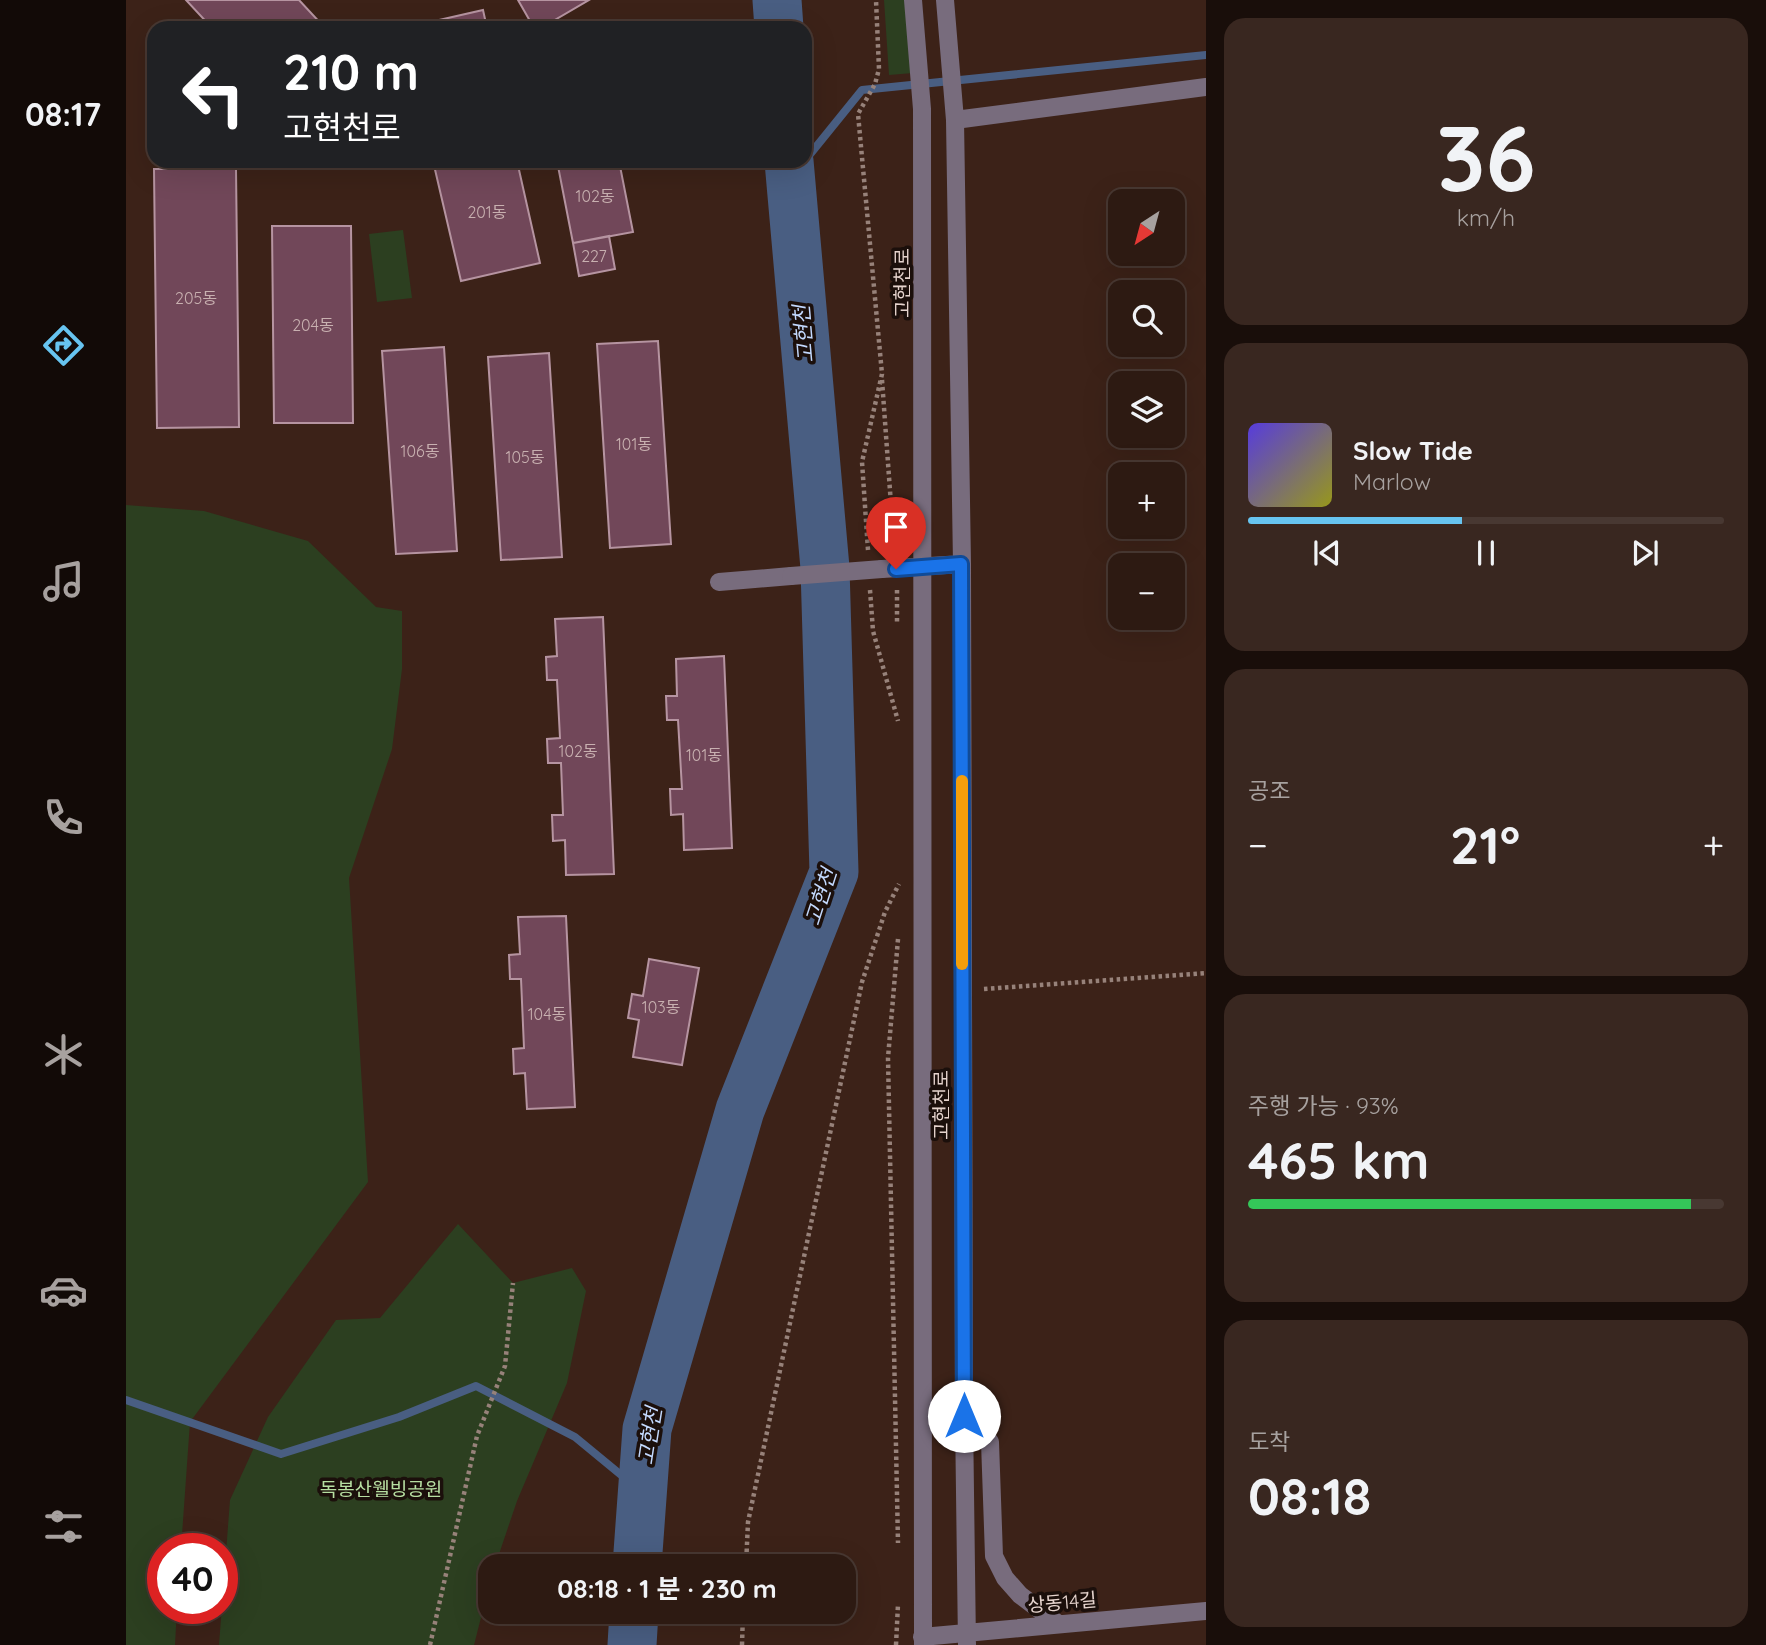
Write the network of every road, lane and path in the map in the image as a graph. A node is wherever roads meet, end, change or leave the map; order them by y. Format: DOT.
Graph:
graph roads {
  1 [pos="876,0"];
  2 [pos="913,0"];
  3 [pos="945,0"];
  4 [pos="1206,87"];
  5 [pos="955,115"];
  6 [pos="882,374"];
  7 [pos="862,462"];
  8 [pos="961,564"];
  9 [pos="924,566"];
  10 [pos="889,569"];
  11 [pos="719,582"];
  12 [pos="873,631"];
  13 [pos="900,725"];
  14 [pos="902,890"];
  15 [pos="898,929"];
  16 [pos="1206,973"];
  17 [pos="962,990"];
  18 [pos="513,1283"];
  19 [pos="964,1416"];
  20 [pos="898,1544"];
  21 [pos="747,1554"];
  22 [pos="898,1598"];
  23 [pos="1206,1611"];
  24 [pos="1058,1623"];
  25 [pos="743,1624"];
  26 [pos="967,1638"];
  27 [pos="922,1641"];
  28 [pos="430,1645"];
  29 [pos="742,1645"];
  30 [pos="896,1645"];
  1 -- 6 [label="path"];
  2 -- 9 [label="street, 고현천로"];
  3 -- 5 [label="street, 고현천로"];
  4 -- 5 [label="street"];
  5 -- 8 [label="street, 고현천로"];
  6 -- 7 [label="path"];
  6 -- 10 [label="path"];
  8 -- 9 [label="street"];
  8 -- 17 [label="street, 고현천로"];
  9 -- 10 [label="street"];
  9 -- 27 [label="street, 고현천로"];
  10 -- 11 [label="street, bridge"];
  12 -- 13 [label="path"];
  14 -- 21 [label="path"];
  15 -- 20 [label="path"];
  16 -- 17 [label="path"];
  17 -- 19 [label="street, 고현천로"];
  18 -- 28 [label="path"];
  19 -- 24 [label="street"];
  19 -- 26 [label="street, 고현천로"];
  22 -- 30 [label="path"];
  23 -- 24 [label="street, 상동14길"];
  24 -- 26 [label="street, 상동14길"];
  25 -- 29 [label="path"];
  26 -- 27 [label="street, 상동14길"];
}
